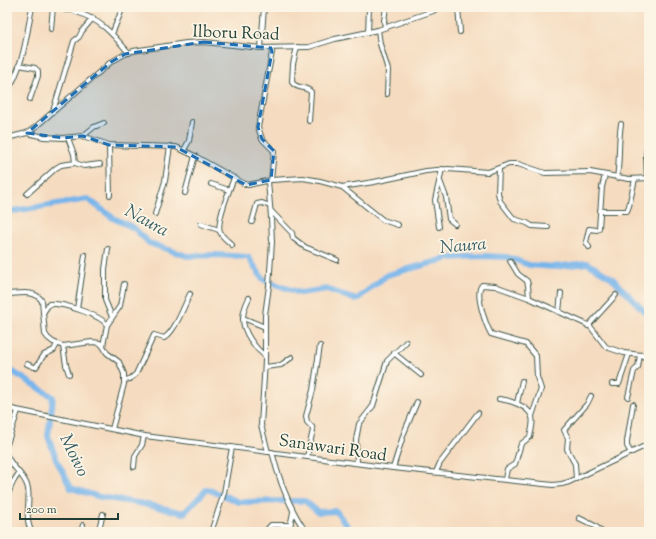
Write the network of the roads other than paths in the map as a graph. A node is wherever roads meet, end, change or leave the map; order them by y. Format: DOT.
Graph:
graph roads {
  1 [pos="32,7"];
  2 [pos="53,7"];
  3 [pos="59,7"];
  4 [pos="123,7"];
  5 [pos="264,7"];
  6 [pos="368,7"];
  7 [pos="386,7"];
  8 [pos="439,7"];
  9 [pos="458,7"];
  10 [pos="74,9"];
  11 [pos="93,18"];
  12 [pos="385,27"];
  13 [pos="51,29"];
  14 [pos="378,30"];
  15 [pos="460,32"];
  16 [pos="368,33"];
  17 [pos="112,34"];
  18 [pos="297,47"];
  19 [pos="261,48"];
  20 [pos="271,48"];
  21 [pos="129,53"];
  22 [pos="19,65"];
  23 [pos="9,87"];
  24 [pos="7,91"];
  25 [pos="387,94"];
  26 [pos="30,99"];
  27 [pos="53,111"];
  28 [pos="309,121"];
  29 [pos="192,122"];
  30 [pos="104,123"];
  31 [pos="621,124"];
  32 [pos="649,131"];
  33 [pos="27,133"];
  34 [pos="83,136"];
  35 [pos="7,138"];
  36 [pos="68,138"];
  37 [pos="109,145"];
  38 [pos="170,146"];
  39 [pos="184,150"];
  40 [pos="195,156"];
  41 [pos="75,163"];
  42 [pos="100,164"];
  43 [pos="442,169"];
  44 [pos="499,169"];
  45 [pos="605,175"];
  46 [pos="234,178"];
  47 [pos="617,178"];
  48 [pos="648,178"];
  49 [pos="635,179"];
  50 [pos="270,180"];
  51 [pos="440,181"];
  52 [pos="211,184"];
  53 [pos="342,187"];
  54 [pos="229,190"];
  55 [pos="185,193"];
  56 [pos="27,194"];
  57 [pos="110,195"];
  58 [pos="271,208"];
  59 [pos="600,211"];
  60 [pos="155,214"];
  61 [pos="252,222"];
  62 [pos="201,224"];
  63 [pos="455,224"];
  64 [pos="398,225"];
  65 [pos="439,227"];
  66 [pos="548,227"];
  67 [pos="219,230"];
  68 [pos="232,245"];
  69 [pos="589,247"];
  70 [pos="108,249"];
  71 [pos="85,255"];
  72 [pos="337,260"];
  73 [pos="510,261"];
  74 [pos="124,284"];
  75 [pos="561,293"];
  76 [pos="7,294"];
  77 [pos="190,294"];
  78 [pos="616,295"];
  79 [pos="249,298"];
  80 [pos="529,298"];
  81 [pos="77,309"];
  82 [pos="559,312"];
  83 [pos="43,314"];
  84 [pos="112,317"];
  85 [pos="243,318"];
  86 [pos="107,325"];
  87 [pos="588,326"];
  88 [pos="265,327"];
  89 [pos="406,342"];
  90 [pos="57,344"];
  91 [pos="63,346"];
  92 [pos="103,346"];
  93 [pos="320,346"];
  94 [pos="394,353"];
  95 [pos="629,354"];
  96 [pos="640,355"];
  97 [pos="265,356"];
  98 [pos="292,357"];
  99 [pos="649,360"];
  100 [pos="27,364"];
  101 [pos="265,368"];
  102 [pos="69,374"];
  103 [pos="422,375"];
  104 [pos="125,380"];
  105 [pos="522,380"];
  106 [pos="612,384"];
  107 [pos="591,396"];
  108 [pos="628,398"];
  109 [pos="499,399"];
  110 [pos="417,402"];
  111 [pos="517,403"];
  112 [pos="633,404"];
  113 [pos="7,408"];
  114 [pos="18,411"];
  115 [pos="478,413"];
  116 [pos="532,416"];
  117 [pos="112,429"];
  118 [pos="144,436"];
  119 [pos="7,444"];
  120 [pos="649,444"];
  121 [pos="232,447"];
  122 [pos="270,452"];
  123 [pos="631,453"];
  124 [pos="7,456"];
  125 [pos="307,456"];
  126 [pos="357,463"];
  127 [pos="134,467"];
  128 [pos="393,468"];
  129 [pos="436,472"];
  130 [pos="19,473"];
  131 [pos="505,479"];
  132 [pos="576,479"];
  133 [pos="7,496"];
  134 [pos="293,512"];
  135 [pos="103,514"];
  136 [pos="579,518"];
  137 [pos="83,525"];
  138 [pos="290,525"];
  139 [pos="32,532"];
  140 [pos="81,532"];
  141 [pos="98,532"];
  142 [pos="211,532"];
  143 [pos="265,532"];
  144 [pos="289,532"];
  145 [pos="306,532"];
  146 [pos="602,532"];
  1 -- 22 [label="street"];
  2 -- 13 [label="street"];
  3 -- 10 [label="street"];
  4 -- 17 [label="street"];
  5 -- 19 [label="street"];
  6 -- 16 [label="street"];
  7 -- 12 [label="street"];
  8 -- 12 [label="street, Ilboru Road"];
  9 -- 15 [label="street"];
  10 -- 11 [label="street"];
  11 -- 17 [label="street"];
  11 -- 27 [label="street"];
  12 -- 14 [label="street, Ilboru Road"];
  14 -- 16 [label="street, Ilboru Road"];
  14 -- 25 [label="street"];
  16 -- 18 [label="street, Ilboru Road"];
  17 -- 21 [label="street"];
  18 -- 20 [label="street, Ilboru Road"];
  18 -- 28 [label="street"];
  19 -- 20 [label="street, Ilboru Road"];
  19 -- 21 [label="street, Ilboru Road"];
  20 -- 50 [label="street"];
  21 -- 27 [label="street, Ilboru Road"];
  22 -- 23 [label="street"];
  22 -- 26 [label="street"];
  23 -- 24 [label="street"];
  27 -- 33 [label="street, Ilboru Road"];
  29 -- 39 [label="street"];
  30 -- 34 [label="street"];
  31 -- 47 [label="street"];
  32 -- 48 [label="street"];
  33 -- 35 [label="street, Ilboru Road"];
  33 -- 36 [label="street"];
  34 -- 36 [label="street"];
  34 -- 37 [label="street"];
  36 -- 41 [label="street"];
  37 -- 38 [label="street"];
  37 -- 57 [label="street"];
  38 -- 39 [label="street"];
  38 -- 60 [label="street"];
  39 -- 40 [label="street"];
  40 -- 46 [label="street"];
  40 -- 55 [label="street"];
  41 -- 42 [label="street"];
  41 -- 56 [label="street"];
  43 -- 44 [label="street"];
  43 -- 51 [label="street"];
  43 -- 53 [label="street"];
  44 -- 45 [label="street"];
  44 -- 66 [label="street"];
  45 -- 47 [label="street"];
  45 -- 59 [label="street"];
  46 -- 50 [label="street"];
  46 -- 54 [label="street"];
  47 -- 49 [label="street"];
  48 -- 49 [label="street"];
  49 -- 59 [label="street"];
  50 -- 53 [label="street"];
  50 -- 58 [label="street"];
  51 -- 63 [label="street"];
  51 -- 65 [label="street"];
  52 -- 54 [label="street"];
  53 -- 64 [label="street"];
  54 -- 67 [label="street"];
  58 -- 61 [label="street"];
  58 -- 72 [label="street"];
  58 -- 88 [label="street"];
  59 -- 69 [label="street"];
  62 -- 67 [label="street"];
  67 -- 68 [label="street"];
  70 -- 84 [label="street"];
  71 -- 81 [label="street"];
  73 -- 80 [label="street"];
  74 -- 84 [label="street"];
  75 -- 82 [label="street"];
  76 -- 83 [label="street"];
  77 -- 104 [label="street"];
  78 -- 87 [label="street"];
  79 -- 85 [label="street"];
  80 -- 82 [label="street"];
  80 -- 116 [label="street"];
  81 -- 83 [label="street"];
  81 -- 86 [label="street"];
  82 -- 87 [label="street"];
  83 -- 90 [label="street"];
  84 -- 86 [label="street"];
  85 -- 88 [label="street"];
  85 -- 97 [label="street"];
  86 -- 92 [label="street"];
  87 -- 95 [label="street"];
  88 -- 97 [label="street"];
  89 -- 94 [label="street"];
  90 -- 91 [label="street"];
  90 -- 100 [label="street"];
  91 -- 92 [label="street"];
  91 -- 102 [label="street"];
  92 -- 104 [label="street"];
  93 -- 125 [label="street"];
  94 -- 103 [label="street"];
  94 -- 126 [label="street"];
  95 -- 96 [label="street"];
  95 -- 106 [label="street"];
  96 -- 99 [label="street"];
  96 -- 108 [label="street"];
  97 -- 101 [label="street"];
  98 -- 101 [label="street"];
  101 -- 122 [label="street"];
  104 -- 117 [label="street"];
  105 -- 111 [label="street"];
  107 -- 132 [label="street"];
  109 -- 111 [label="street"];
  110 -- 128 [label="street"];
  111 -- 116 [label="street"];
  112 -- 123 [label="street"];
  113 -- 114 [label="street, Sanawari Road"];
  114 -- 117 [label="street, Sanawari Road"];
  114 -- 119 [label="street"];
  115 -- 129 [label="street"];
  116 -- 131 [label="street"];
  117 -- 118 [label="street, Sanawari Road"];
  118 -- 121 [label="street, Sanawari Road"];
  118 -- 127 [label="street"];
  120 -- 123 [label="street, Sanawari Road"];
  121 -- 122 [label="street, Sanawari Road"];
  121 -- 142 [label="street"];
  122 -- 125 [label="street, Sanawari Road"];
  122 -- 134 [label="street"];
  123 -- 132 [label="street, Sanawari Road"];
  124 -- 130 [label="street"];
  125 -- 126 [label="street, Sanawari Road"];
  126 -- 128 [label="street, Sanawari Road"];
  128 -- 129 [label="street, Sanawari Road"];
  129 -- 131 [label="street, Sanawari Road"];
  130 -- 133 [label="street"];
  130 -- 139 [label="street"];
  131 -- 132 [label="street, Sanawari Road"];
  134 -- 138 [label="street"];
  134 -- 145 [label="street"];
  135 -- 141 [label="street"];
  136 -- 146 [label="street"];
  137 -- 140 [label="street"];
  138 -- 143 [label="street"];
  138 -- 144 [label="street"];
}
